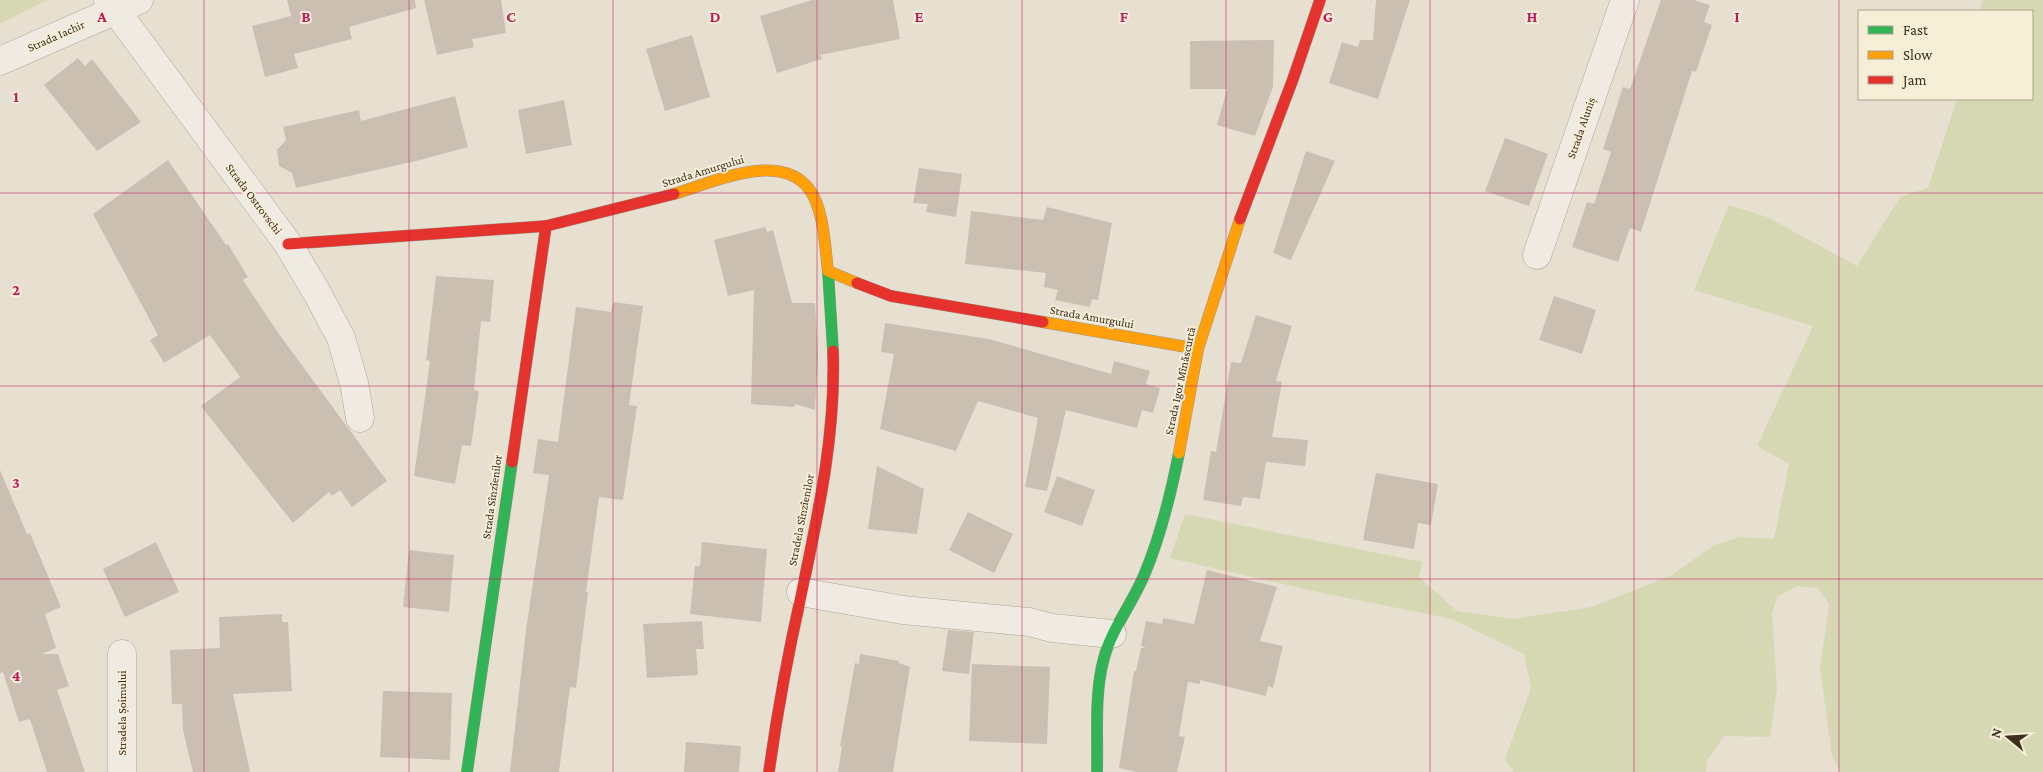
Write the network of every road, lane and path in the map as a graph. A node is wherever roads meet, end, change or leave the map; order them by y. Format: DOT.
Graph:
graph roads {
  1 [pos="139,0"];
  2 [pos="1320,0"];
  3 [pos="1626,0"];
  4 [pos="111,5"];
  5 [pos="0,61"];
  6 [pos="546,226"];
  7 [pos="288,244"];
  8 [pos="1537,255"];
  9 [pos="828,272"];
  10 [pos="1198,349"];
  11 [pos="360,418"];
  12 [pos="800,592"];
  13 [pos="1112,634"];
  14 [pos="122,654"];
  15 [pos="122,772"];
  16 [pos="467,772"];
  17 [pos="770,772"];
  18 [pos="1097,772"];
  1 -- 4 [label="street, Strada Iachir"];
  2 -- 10 [label="street, Strada Igor Mînăscurtă"];
  3 -- 8 [label="street, Strada Aluniș"];
  4 -- 5 [label="street, Strada Iachir"];
  4 -- 7 [label="street, Strada Ostrovschi"];
  6 -- 7 [label="street, Strada Amurgului"];
  6 -- 9 [label="street, Strada Amurgului"];
  6 -- 16 [label="street, Strada Sînzîenilor"];
  7 -- 11 [label="street, Strada Ostrovschi"];
  9 -- 10 [label="street, Strada Amurgului"];
  9 -- 12 [label="street, Stradela Sînzîenilor"];
  10 -- 13 [label="street, Strada Igor Mînăscurtă"];
  12 -- 13 [label="street"];
  12 -- 17 [label="street, Stradela Sînzîenilor"];
  13 -- 18 [label="street, Strada Igor Mînăscurtă"];
  14 -- 15 [label="street, Stradela Șoimului"];
}
